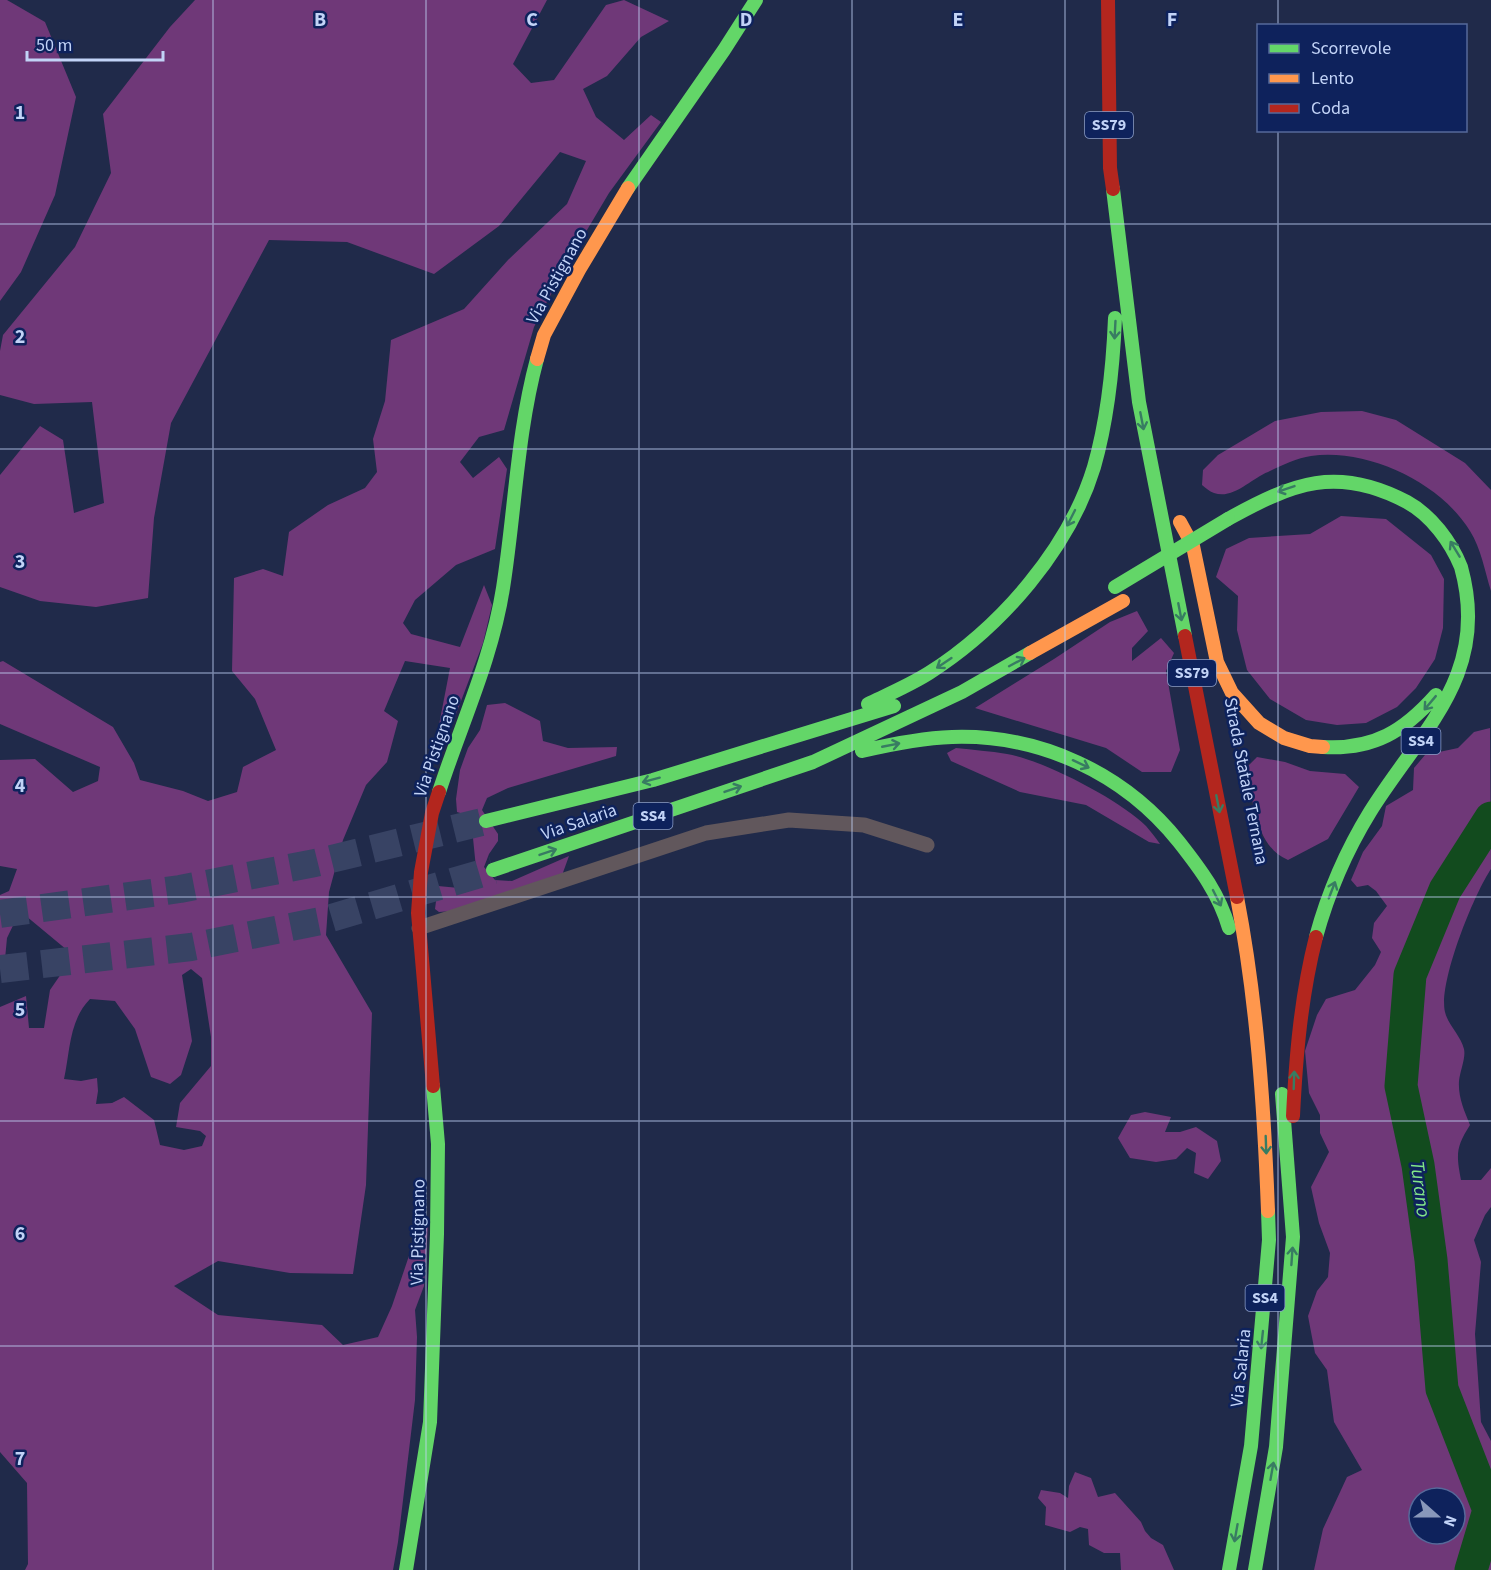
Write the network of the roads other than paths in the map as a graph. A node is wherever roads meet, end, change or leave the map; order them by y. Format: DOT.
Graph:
graph roads {
  1 [pos="756,0"];
  2 [pos="1108,0"];
  3 [pos="1119,250"];
  4 [pos="1129,321"];
  5 [pos="1164,459"];
  6 [pos="1327,496"];
  7 [pos="1344,496"];
  8 [pos="1286,506"];
  9 [pos="1206,552"];
  10 [pos="1164,577"];
  11 [pos="1110,590"];
  12 [pos="1129,598"];
  13 [pos="1041,631"];
  14 [pos="1003,653"];
  15 [pos="1206,669"];
  16 [pos="916,696"];
  17 [pos="807,734"];
  18 [pos="813,762"];
  19 [pos="1231,797"];
  20 [pos="486,820"];
  21 [pos="927,845"];
  22 [pos="492,870"];
  23 [pos="1256,925"];
  24 [pos="419,928"];
  25 [pos="1256,1024"];
  26 [pos="1280,1079"];
  27 [pos="1290,1181"];
  28 [pos="406,1570"];
  29 [pos="1229,1570"];
  30 [pos="1255,1570"];
  1 -- 24 [label="main road, Via Pistignano"];
  2 -- 3 [label="main road, Strada Statale Ternana / SS79"];
  3 -- 4 [label="main road, Strada Statale Ternana / SS79"];
  3 -- 17 [label="main road, one-way"];
  4 -- 5 [label="main road, Strada Statale Ternana / SS79"];
  4 -- 25 [label="main road, Strada Statale Ternana / SS79, one-way"];
  6 -- 8 [label="main road"];
  7 -- 15 [label="main road, SS79, one-way"];
  9 -- 10 [label="main road"];
  27 -- 11 [label="main road, SS4, one-way, bridge"];
  18 -- 12 [label="main road, one-way"];
  13 -- 14 [label="main road"];
  16 -- 17 [label="main road, SS4"];
  17 -- 20 [label="main road, Via Salaria / SS4, one-way"];
  22 -- 18 [label="main road, Via Salaria / SS4, one-way"];
  18 -- 25 [label="main road, SS4, one-way"];
  19 -- 23 [label="main road, Strada Statale Ternana"];
  21 -- 24 [label="street"];
  24 -- 28 [label="main road, Via Pistignano"];
  25 -- 29 [label="main road, Via Salaria / SS4, one-way"];
  26 -- 27 [label="main road"];
  30 -- 27 [label="main road, SS4, one-way"];
}
